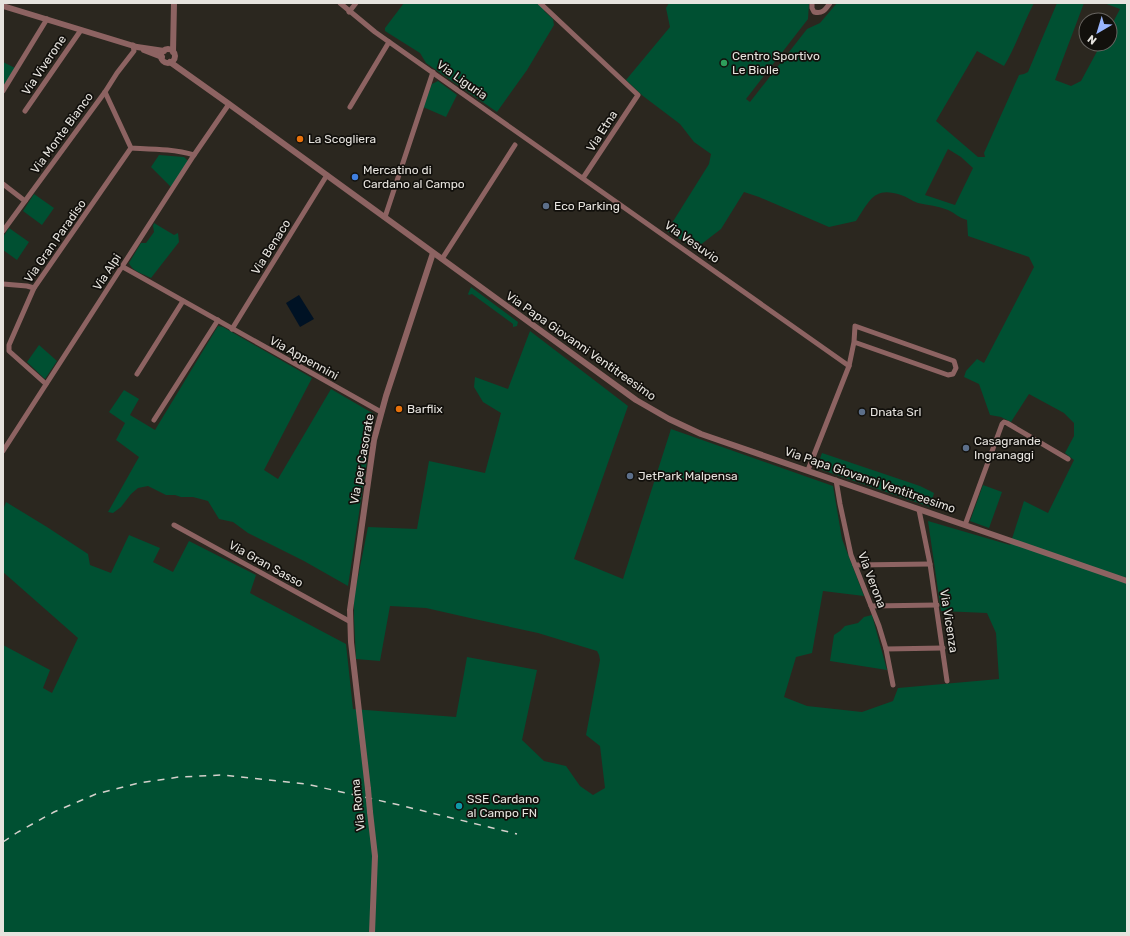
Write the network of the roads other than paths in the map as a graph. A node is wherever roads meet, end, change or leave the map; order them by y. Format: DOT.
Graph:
graph roads {
  1 [pos="174,3"];
  2 [pos="340,3"];
  3 [pos="356,3"];
  4 [pos="540,3"];
  5 [pos="812,3"];
  6 [pos="830,3"];
  7 [pos="3,6"];
  8 [pos="349,12"];
  9 [pos="47,19"];
  10 [pos="81,30"];
  11 [pos="173,30"];
  12 [pos="389,42"];
  13 [pos="135,46"];
  14 [pos="165,50"];
  15 [pos="174,54"];
  16 [pos="162,57"];
  17 [pos="170,62"];
  18 [pos="433,72"];
  19 [pos="187,73"];
  20 [pos="3,91"];
  21 [pos="105,92"];
  22 [pos="229,104"];
  23 [pos="350,107"];
  24 [pos="24,111"];
  25 [pos="523,135"];
  26 [pos="515,145"];
  27 [pos="131,148"];
  28 [pos="194,155"];
  29 [pos="327,175"];
  30 [pos="583,178"];
  31 [pos="3,184"];
  32 [pos="25,201"];
  33 [pos="384,217"];
  34 [pos="3,231"];
  35 [pos="433,253"];
  36 [pos="442,259"];
  37 [pos="123,267"];
  38 [pos="3,284"];
  39 [pos="34,288"];
  40 [pos="183,301"];
  41 [pos="218,320"];
  42 [pos="232,329"];
  43 [pos="854,342"];
  44 [pos="849,366"];
  45 [pos="136,374"];
  46 [pos="46,384"];
  47 [pos="381,412"];
  48 [pos="154,420"];
  49 [pos="3,451"];
  50 [pos="1068,458"];
  51 [pos="808,470"];
  52 [pos="836,480"];
  53 [pos="919,510"];
  54 [pos="174,525"];
  55 [pos="965,525"];
  56 [pos="930,564"];
  57 [pos="855,565"];
  58 [pos="1127,581"];
  59 [pos="937,605"];
  60 [pos="871,606"];
  61 [pos="349,621"];
  62 [pos="943,648"];
  63 [pos="886,649"];
  64 [pos="355,676"];
  65 [pos="947,681"];
  66 [pos="893,685"];
  67 [pos="372,933"];
  1 -- 11 [label="street"];
  2 -- 8 [label="street, Via Liguria"];
  3 -- 8 [label="street"];
  4 -- 30 [label="street, Via Etna"];
  5 -- 6 [label="street"];
  7 -- 9 [label="street, Via Papa Giovanni Ventitreesimo"];
  8 -- 12 [label="street, Via Liguria"];
  9 -- 10 [label="street, Via Papa Giovanni Ventitreesimo"];
  9 -- 20 [label="street, Via Viverone"];
  10 -- 13 [label="street, Via Papa Giovanni Ventitreesimo"];
  10 -- 24 [label="street, Via Viverone"];
  11 -- 14 [label="street"];
  11 -- 15 [label="street"];
  12 -- 18 [label="street, Via Liguria"];
  12 -- 23 [label="street"];
  13 -- 14 [label="street, Via Papa Giovanni Ventitreesimo"];
  13 -- 16 [label="street, Via Papa Giovanni Ventitreesimo"];
  13 -- 21 [label="street, Via Monte Bianco"];
  14 -- 15 [label="street, Via Papa Giovanni Ventitreesimo"];
  14 -- 16 [label="street"];
  15 -- 17 [label="street"];
  15 -- 19 [label="street, Via Papa Giovanni Ventitreesimo"];
  16 -- 17 [label="street, Via Papa Giovanni Ventitreesimo"];
  17 -- 19 [label="street, Via Papa Giovanni Ventitreesimo"];
  18 -- 25 [label="street, Via Liguria"];
  18 -- 33 [label="street"];
  19 -- 22 [label="street, Via Papa Giovanni Ventitreesimo"];
  21 -- 27 [label="street"];
  21 -- 32 [label="street, Via Monte Bianco"];
  22 -- 28 [label="street, Via Alpi"];
  22 -- 29 [label="street, Via Papa Giovanni Ventitreesimo"];
  25 -- 30 [label="street, Via Vesuvio"];
  26 -- 36 [label="street"];
  27 -- 28 [label="street"];
  27 -- 39 [label="street, Via Gran Paradiso"];
  28 -- 37 [label="street, Via Alpi"];
  29 -- 33 [label="street, Via Papa Giovanni Ventitreesimo"];
  29 -- 42 [label="street, Via Benaco"];
  30 -- 44 [label="street, Via Vesuvio"];
  31 -- 32 [label="street"];
  32 -- 34 [label="street, Via Monte Bianco"];
  33 -- 35 [label="street, Via Papa Giovanni Ventitreesimo"];
  35 -- 36 [label="street, Via Papa Giovanni Ventitreesimo"];
  35 -- 47 [label="street, Via per Casorate"];
  36 -- 51 [label="street, Via Papa Giovanni Ventitreesimo"];
  37 -- 40 [label="street, Via Appennini"];
  37 -- 46 [label="street, Via Alpi"];
  38 -- 39 [label="street"];
  39 -- 46 [label="street, Via Gran Paradiso"];
  40 -- 41 [label="street, Via Appennini"];
  40 -- 45 [label="street"];
  41 -- 42 [label="street, Via Appennini"];
  41 -- 48 [label="street"];
  42 -- 47 [label="street, Via Appennini"];
  43 -- 43 [label="street"];
  43 -- 44 [label="street"];
  44 -- 51 [label="street"];
  46 -- 49 [label="street, Via Alpi"];
  47 -- 61 [label="street, Via per Casorate"];
  50 -- 55 [label="street"];
  51 -- 52 [label="street, Via Papa Giovanni Ventitreesimo"];
  52 -- 53 [label="street, Via Papa Giovanni Ventitreesimo"];
  52 -- 57 [label="street, Via Verona"];
  53 -- 55 [label="street, Via Papa Giovanni Ventitreesimo"];
  53 -- 56 [label="street, Via Vicenza"];
  54 -- 61 [label="street, Via Gran Sasso"];
  55 -- 58 [label="street, Via Papa Giovanni Ventitreesimo"];
  56 -- 57 [label="street"];
  56 -- 59 [label="street, Via Vicenza"];
  57 -- 60 [label="street, Via Verona"];
  59 -- 60 [label="street"];
  59 -- 62 [label="street, Via Vicenza"];
  60 -- 63 [label="street, Via Verona"];
  61 -- 64 [label="street, Via per Casorate"];
  62 -- 63 [label="street"];
  62 -- 65 [label="street, Via Vicenza"];
  63 -- 66 [label="street, Via Verona"];
  64 -- 67 [label="street, Via Roma, bridge"];
}
